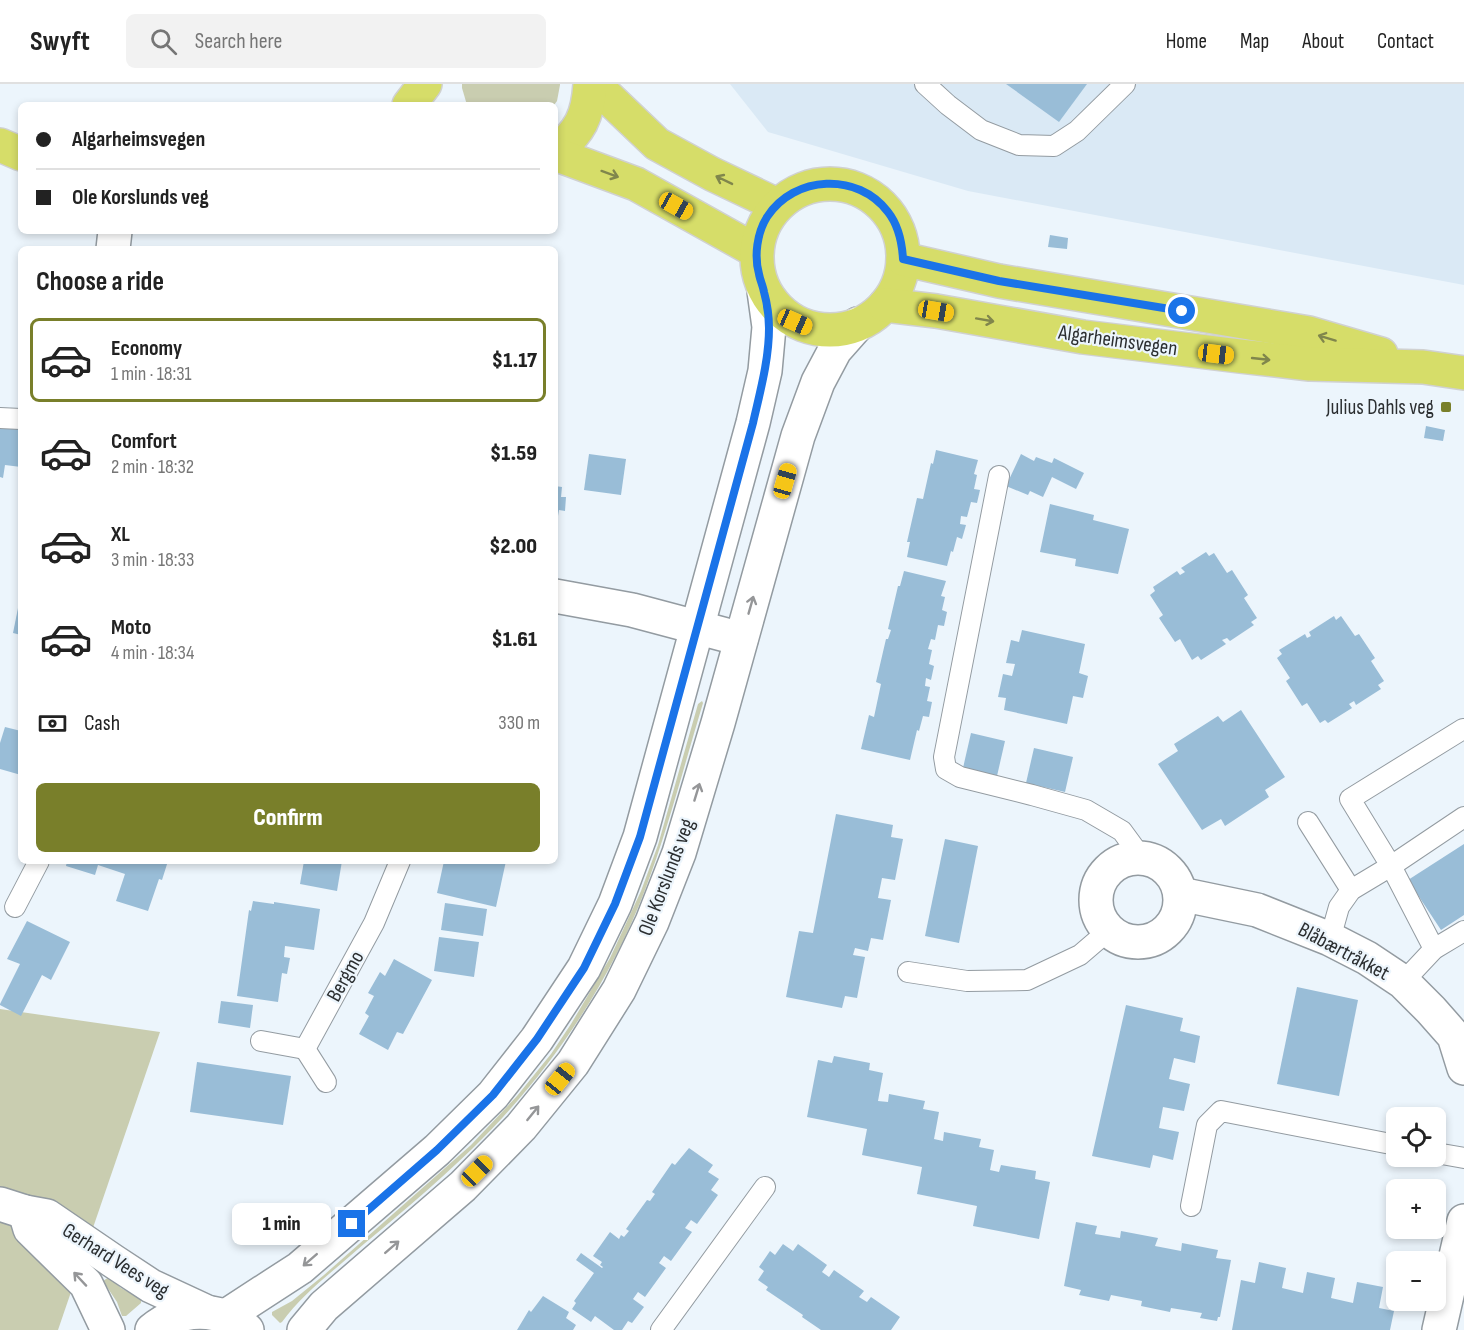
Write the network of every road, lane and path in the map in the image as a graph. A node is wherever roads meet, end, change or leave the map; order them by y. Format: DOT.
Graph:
graph roads {
  1 [pos="427,84"];
  2 [pos="592,84"];
  3 [pos="925,84"];
  4 [pos="1125,84"];
  5 [pos="412,102"];
  6 [pos="430,102"];
  7 [pos="558,150"];
  8 [pos="558,154"];
  9 [pos="777,205"];
  10 [pos="756,251"];
  11 [pos="903,259"];
  12 [pos="764,291"];
  13 [pos="885,305"];
  14 [pos="858,324"];
  15 [pos="1423,367"];
  16 [pos="1464,373"];
  17 [pos="0,418"];
  18 [pos="18,419"];
  19 [pos="999,477"];
  20 [pos="558,597"];
  21 [pos="698,627"];
  22 [pos="741,639"];
  23 [pos="1464,730"];
  24 [pos="1464,817"];
  25 [pos="1308,822"];
  26 [pos="1141,857"];
  27 [pos="37,864"];
  28 [pos="399,864"];
  29 [pos="1391,866"];
  30 [pos="1352,890"];
  31 [pos="1180,894"];
  32 [pos="15,907"];
  33 [pos="1108,931"];
  34 [pos="1464,931"];
  35 [pos="1330,939"];
  36 [pos="1434,949"];
  37 [pos="908,972"];
  38 [pos="1403,982"];
  39 [pos="261,1041"];
  40 [pos="305,1049"];
  41 [pos="1464,1068"];
  42 [pos="326,1082"];
  43 [pos="1386,1143"];
  44 [pos="1446,1155"];
  45 [pos="1464,1158"];
  46 [pos="765,1187"];
  47 [pos="1191,1206"];
  48 [pos="12,1208"];
  49 [pos="1464,1221"];
  50 [pos="227,1319"];
  51 [pos="108,1330"];
  52 [pos="152,1330"];
  53 [pos="304,1330"];
  54 [pos="661,1330"];
  55 [pos="1439,1330"];
  1 -- 5 [label="main road"];
  1 -- 6 [label="main road"];
  2 -- 7 [label="main road"];
  9 -- 2 [label="main road, one-way"];
  3 -- 4 [label="lane"];
  8 -- 10 [label="main road, one-way"];
  9 -- 10 [label="main road"];
  9 -- 11 [label="main road"];
  10 -- 12 [label="main road"];
  11 -- 13 [label="main road"];
  15 -- 11 [label="main road, Algarheimsvegen, one-way"];
  12 -- 14 [label="main road"];
  12 -- 21 [label="street, Ole Korslunds veg"];
  13 -- 14 [label="main road"];
  13 -- 15 [label="main road, Algarheimsvegen, one-way"];
  22 -- 14 [label="street, Ole Korslunds veg, one-way"];
  15 -- 16 [label="main road, Algarheimsvegen"];
  17 -- 18 [label="lane"];
  19 -- 26 [label="lane"];
  20 -- 21 [label="street"];
  21 -- 22 [label="street"];
  21 -- 50 [label="street, Ole Korslunds veg, one-way"];
  53 -- 22 [label="street, Ole Korslunds veg, one-way"];
  23 -- 29 [label="lane"];
  24 -- 29 [label="lane"];
  25 -- 30 [label="lane"];
  26 -- 31 [label="street"];
  26 -- 33 [label="street"];
  27 -- 32 [label="lane"];
  28 -- 40 [label="lane, Bergmo"];
  29 -- 30 [label="lane"];
  29 -- 36 [label="lane"];
  30 -- 35 [label="lane"];
  31 -- 33 [label="street"];
  31 -- 35 [label="street, Blåbærtråkket"];
  33 -- 37 [label="lane"];
  34 -- 36 [label="lane"];
  35 -- 38 [label="street, Blåbærtråkket"];
  36 -- 38 [label="lane"];
  38 -- 41 [label="street, Blåbærtråkket"];
  39 -- 40 [label="lane"];
  40 -- 42 [label="lane"];
  43 -- 47 [label="lane"];
  44 -- 45 [label="lane"];
  46 -- 54 [label="lane"];
  48 -- 50 [label="street, Gerhard Vees veg"];
  51 -- 48 [label="street, Gerhard Vees veg, one-way"];
  49 -- 55 [label="street"];
  50 -- 52 [label="street"];
}
